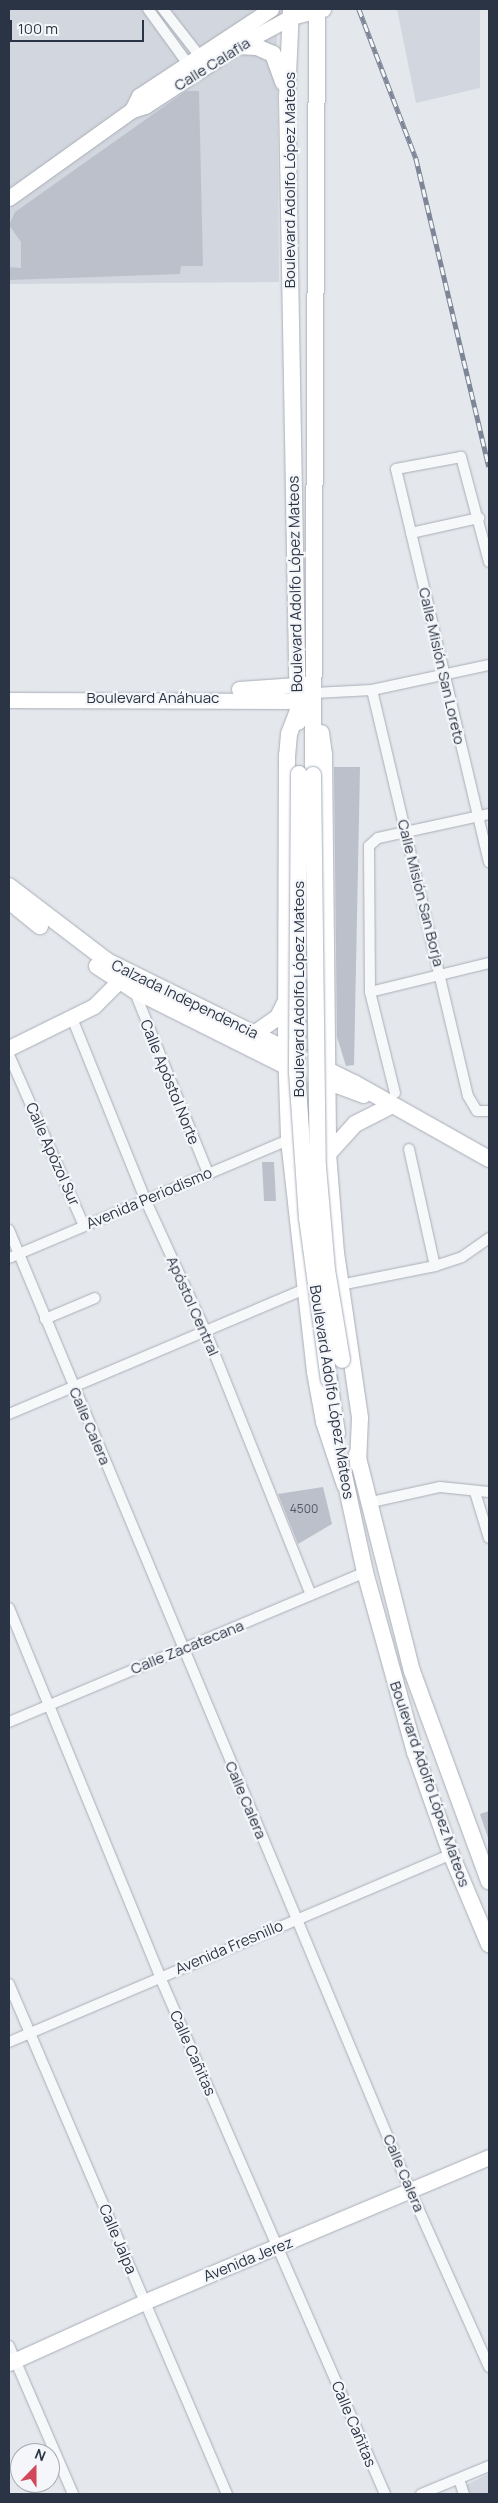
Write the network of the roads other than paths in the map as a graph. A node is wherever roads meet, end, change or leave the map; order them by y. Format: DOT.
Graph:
graph roads {
  1 [pos="148,9"];
  2 [pos="163,9"];
  3 [pos="271,9"];
  4 [pos="319,10"];
  5 [pos="291,13"];
  6 [pos="237,46"];
  7 [pos="194,60"];
  8 [pos="288,97"];
  9 [pos="132,110"];
  10 [pos="9,198"];
  11 [pos="479,518"];
  12 [pos="411,533"];
  13 [pos="489,562"];
  14 [pos="489,665"];
  15 [pos="445,675"];
  16 [pos="372,690"];
  17 [pos="9,693"];
  18 [pos="9,700"];
  19 [pos="297,700"];
  20 [pos="314,701"];
  21 [pos="306,775"];
  22 [pos="489,814"];
  23 [pos="478,817"];
  24 [pos="407,833"];
  25 [pos="489,862"];
  26 [pos="9,886"];
  27 [pos="9,901"];
  28 [pos="489,963"];
  29 [pos="441,974"];
  30 [pos="119,981"];
  31 [pos="134,990"];
  32 [pos="370,992"];
  33 [pos="286,1001"];
  34 [pos="72,1018"];
  35 [pos="254,1034"];
  36 [pos="325,1038"];
  37 [pos="9,1048"];
  38 [pos="286,1048"];
  39 [pos="255,1050"];
  40 [pos="9,1055"];
  41 [pos="286,1066"];
  42 [pos="326,1076"];
  43 [pos="354,1082"];
  44 [pos="286,1085"];
  45 [pos="372,1096"];
  46 [pos="393,1100"];
  47 [pos="489,1111"];
  48 [pos="289,1140"];
  49 [pos="408,1148"];
  50 [pos="328,1154"];
  51 [pos="489,1159"];
  52 [pos="208,1173"];
  53 [pos="145,1199"];
  54 [pos="84,1226"];
  55 [pos="9,1230"];
  56 [pos="489,1238"];
  57 [pos="19,1254"];
  58 [pos="9,1258"];
  59 [pos="435,1266"];
  60 [pos="340,1285"];
  61 [pos="303,1290"];
  62 [pos="96,1298"];
  63 [pos="45,1320"];
  64 [pos="205,1330"];
  65 [pos="74,1386"];
  66 [pos="9,1413"];
  67 [pos="358,1464"];
  68 [pos="345,1484"];
  69 [pos="475,1492"];
  70 [pos="489,1492"];
  71 [pos="367,1503"];
  72 [pos="489,1538"];
  73 [pos="365,1572"];
  74 [pos="311,1595"];
  75 [pos="9,1608"];
  76 [pos="182,1648"];
  77 [pos="48,1706"];
  78 [pos="9,1722"];
  79 [pos="451,1854"];
  80 [pos="489,1881"];
  81 [pos="297,1919"];
  82 [pos="489,1944"];
  83 [pos="160,1977"];
  84 [pos="9,1984"];
  85 [pos="30,2034"];
  86 [pos="9,2042"];
  87 [pos="489,2157"];
  88 [pos="410,2190"];
  89 [pos="278,2247"];
  90 [pos="144,2302"];
  91 [pos="9,2346"];
  92 [pos="12,2362"];
  93 [pos="489,2368"];
  94 [pos="489,2466"];
  95 [pos="459,2479"];
  96 [pos="73,2494"];
  97 [pos="227,2494"];
  98 [pos="385,2494"];
  99 [pos="420,2494"];
  100 [pos="464,2494"];
  1 -- 7 [label="street"];
  2 -- 7 [label="street"];
  3 -- 7 [label="street, Calle Calafia"];
  4 -- 5 [label="street"];
  4 -- 20 [label="main road, Boulevard Adolfo López Mateos"];
  5 -- 6 [label="street, Calle Calafia"];
  5 -- 8 [label="main road, Boulevard Adolfo López Mateos"];
  6 -- 8 [label="main road"];
  6 -- 9 [label="street, Calle Calafia"];
  7 -- 9 [label="street, Calle Calafia"];
  8 -- 19 [label="main road, Boulevard Adolfo López Mateos"];
  9 -- 10 [label="street, Calle Calafia"];
  11 -- 12 [label="street"];
  11 -- 12 [label="street, Calle Misión San Loreto"];
  11 -- 13 [label="street"];
  12 -- 15 [label="street, Calle Misión San Loreto"];
  14 -- 15 [label="street"];
  15 -- 16 [label="street"];
  15 -- 23 [label="street, Calle Misión San Loreto"];
  16 -- 20 [label="street"];
  16 -- 24 [label="street, Calle Misión San Borja"];
  17 -- 19 [label="street, Boulevard Anáhuac"];
  18 -- 19 [label="street, Boulevard Anáhuac"];
  19 -- 21 [label="main road, Boulevard Adolfo López Mateos"];
  19 -- 33 [label="main road"];
  20 -- 21 [label="main road, Boulevard Adolfo López Mateos"];
  20 -- 36 [label="main road"];
  21 -- 67 [label="main road, Boulevard Adolfo López Mateos, bridge"];
  21 -- 68 [label="main road, Boulevard Adolfo López Mateos, bridge"];
  22 -- 23 [label="street"];
  23 -- 24 [label="street"];
  23 -- 25 [label="street, Calle Misión San Loreto"];
  24 -- 29 [label="street, Calle Misión San Borja"];
  24 -- 32 [label="street"];
  26 -- 35 [label="main road, Calzada Independencia"];
  27 -- 30 [label="main road, Calzada Independencia"];
  28 -- 29 [label="street"];
  29 -- 32 [label="street"];
  29 -- 47 [label="street, Calle Misión San Borja"];
  30 -- 31 [label="main road, Calzada Independencia"];
  30 -- 34 [label="street"];
  31 -- 39 [label="main road, Calzada Independencia"];
  31 -- 52 [label="street, Calle Apóstol Norte"];
  32 -- 46 [label="street"];
  33 -- 35 [label="main road"];
  33 -- 38 [label="main road"];
  34 -- 37 [label="street"];
  34 -- 53 [label="street, Apóstol Central"];
  35 -- 38 [label="main road, Calzada Independencia"];
  36 -- 42 [label="main road"];
  36 -- 43 [label="main road"];
  38 -- 41 [label="main road"];
  38 -- 42 [label="main road, Calzada Independencia"];
  39 -- 41 [label="main road, Calzada Independencia"];
  39 -- 44 [label="main road"];
  40 -- 54 [label="street, Calle Apózol Sur"];
  41 -- 42 [label="main road, Calzada Independencia"];
  41 -- 44 [label="main road"];
  42 -- 43 [label="main road, Calzada Independencia"];
  42 -- 45 [label="main road, Calzada Independencia"];
  42 -- 50 [label="main road"];
  43 -- 45 [label="main road, Calzada Independencia"];
  44 -- 48 [label="main road"];
  45 -- 46 [label="main road, Calzada Independencia"];
  46 -- 50 [label="main road"];
  46 -- 51 [label="main road, Calzada Independencia"];
  48 -- 52 [label="street, Avenida Periodismo"];
  48 -- 61 [label="main road"];
  49 -- 59 [label="street"];
  50 -- 60 [label="main road"];
  52 -- 53 [label="street, Avenida Periodismo"];
  53 -- 54 [label="street, Avenida Periodismo"];
  53 -- 64 [label="street, Apóstol Central"];
  54 -- 57 [label="street, Avenida Periodismo"];
  55 -- 57 [label="street, Calle Calera"];
  56 -- 59 [label="street"];
  57 -- 58 [label="street, Avenida Periodismo"];
  57 -- 63 [label="street, Calle Calera"];
  59 -- 60 [label="street"];
  60 -- 67 [label="main road"];
  61 -- 64 [label="street"];
  61 -- 68 [label="main road"];
  62 -- 63 [label="street"];
  63 -- 65 [label="street, Calle Calera"];
  64 -- 65 [label="street"];
  64 -- 74 [label="street, Apóstol Central"];
  65 -- 66 [label="street"];
  65 -- 76 [label="street, Calle Calera"];
  67 -- 71 [label="main road, Boulevard Adolfo López Mateos"];
  68 -- 73 [label="main road, Boulevard Adolfo López Mateos"];
  69 -- 70 [label="street"];
  69 -- 71 [label="street"];
  69 -- 72 [label="street"];
  71 -- 80 [label="main road, Boulevard Adolfo López Mateos"];
  73 -- 74 [label="street, Calle Zacatecana"];
  73 -- 79 [label="main road, Boulevard Adolfo López Mateos"];
  74 -- 76 [label="street, Calle Zacatecana"];
  75 -- 77 [label="street, Calle Cañitas"];
  76 -- 77 [label="street, Calle Zacatecana"];
  76 -- 81 [label="street, Calle Calera"];
  77 -- 78 [label="street, Calle Zacatecana"];
  77 -- 83 [label="street, Calle Cañitas"];
  79 -- 81 [label="street, Avenida Fresnillo"];
  79 -- 82 [label="main road, Boulevard Adolfo López Mateos"];
  81 -- 83 [label="street, Avenida Fresnillo"];
  81 -- 88 [label="street, Calle Calera"];
  83 -- 85 [label="street, Avenida Fresnillo"];
  83 -- 89 [label="street, Calle Cañitas"];
  84 -- 85 [label="street, Calle Jalpa"];
  85 -- 86 [label="street, Avenida Fresnillo"];
  85 -- 90 [label="street, Calle Jalpa"];
  87 -- 88 [label="street, Avenida Jerez"];
  88 -- 89 [label="street, Avenida Jerez"];
  88 -- 93 [label="street, Calle Calera"];
  89 -- 90 [label="street, Avenida Jerez"];
  89 -- 98 [label="street, Calle Cañitas"];
  90 -- 92 [label="street, Avenida Jerez"];
  90 -- 97 [label="street, Calle Jalpa"];
  91 -- 92 [label="street"];
  92 -- 96 [label="street"];
  94 -- 95 [label="street"];
  95 -- 99 [label="street"];
  95 -- 100 [label="street"];
}
